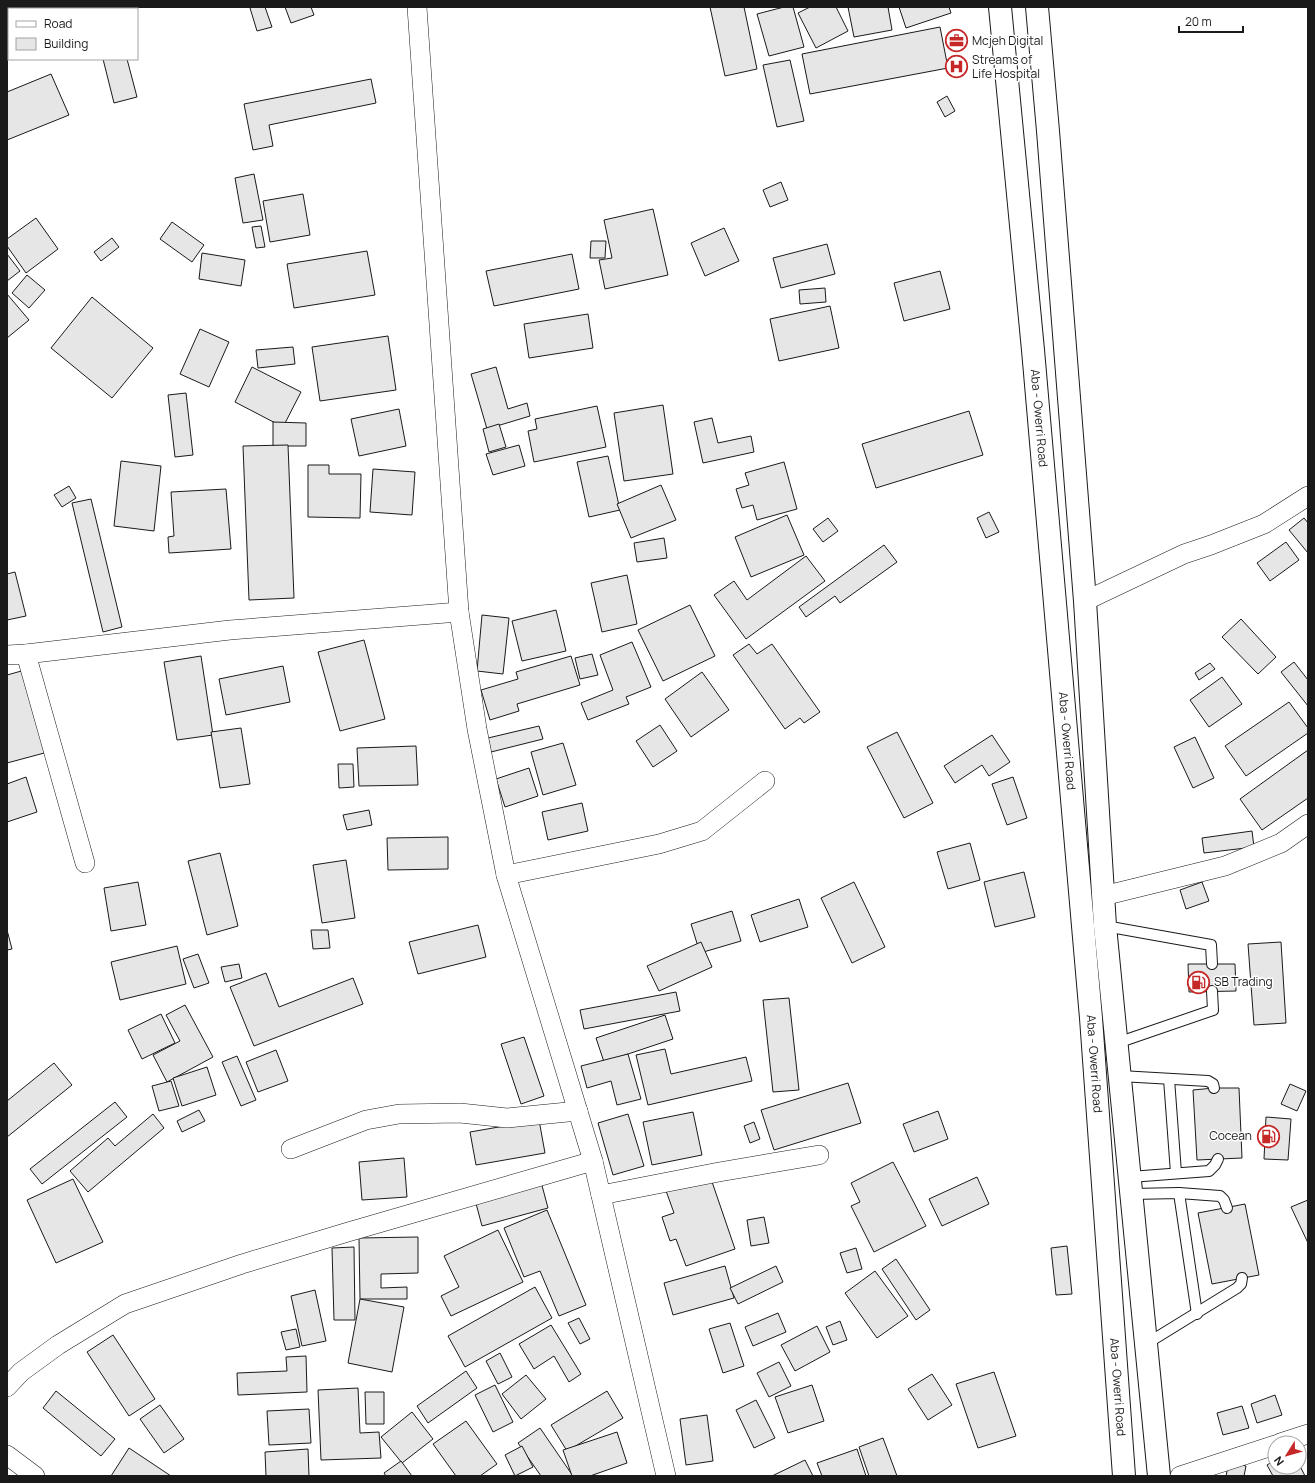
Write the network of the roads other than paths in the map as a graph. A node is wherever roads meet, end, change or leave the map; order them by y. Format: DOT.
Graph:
graph roads {
  1 [pos="417,7"];
  2 [pos="1000,7"];
  3 [pos="1037,7"];
  4 [pos="1308,496"];
  5 [pos="1085,601"];
  6 [pos="459,612"];
  7 [pos="26,654"];
  8 [pos="7,656"];
  9 [pos="765,781"];
  10 [pos="1308,824"];
  11 [pos="85,863"];
  12 [pos="506,875"];
  13 [pos="1103,896"];
  14 [pos="1105,926"];
  15 [pos="1212,964"];
  16 [pos="1212,991"];
  17 [pos="1117,1043"];
  18 [pos="1120,1076"];
  19 [pos="1169,1079"];
  20 [pos="1214,1088"];
  21 [pos="578,1111"];
  22 [pos="291,1149"];
  23 [pos="819,1155"];
  24 [pos="1218,1160"];
  25 [pos="593,1161"];
  26 [pos="1176,1173"];
  27 [pos="1131,1186"];
  28 [pos="1179,1193"];
  29 [pos="601,1195"];
  30 [pos="1227,1208"];
  31 [pos="1242,1278"];
  32 [pos="1197,1314"];
  33 [pos="1146,1344"];
  34 [pos="7,1387"];
  35 [pos="1267,1447"];
  36 [pos="7,1455"];
  37 [pos="35,1476"];
  38 [pos="666,1476"];
  39 [pos="1124,1476"];
  40 [pos="1159,1476"];
  41 [pos="1180,1476"];
  1 -- 6 [label="street"];
  2 -- 39 [label="highway, Aba - Owerri Road"];
  3 -- 5 [label="highway, Aba - Owerri Road"];
  4 -- 5 [label="street"];
  5 -- 13 [label="highway, Aba - Owerri Road"];
  6 -- 7 [label="street"];
  6 -- 12 [label="street"];
  7 -- 8 [label="street"];
  7 -- 11 [label="street"];
  9 -- 12 [label="street"];
  10 -- 13 [label="street"];
  12 -- 21 [label="street"];
  13 -- 14 [label="highway, Aba - Owerri Road"];
  14 -- 15 [label="lane"];
  14 -- 17 [label="highway, Aba - Owerri Road"];
  16 -- 17 [label="lane"];
  17 -- 18 [label="highway, Aba - Owerri Road"];
  18 -- 19 [label="lane"];
  18 -- 27 [label="highway, Aba - Owerri Road"];
  19 -- 20 [label="lane"];
  19 -- 26 [label="lane"];
  21 -- 22 [label="street"];
  21 -- 25 [label="street"];
  23 -- 29 [label="street"];
  24 -- 26 [label="lane"];
  25 -- 29 [label="street"];
  25 -- 34 [label="street"];
  26 -- 27 [label="lane"];
  27 -- 28 [label="lane"];
  27 -- 33 [label="highway, Aba - Owerri Road"];
  28 -- 30 [label="lane"];
  28 -- 32 [label="lane"];
  29 -- 38 [label="street"];
  31 -- 32 [label="lane"];
  32 -- 33 [label="lane"];
  33 -- 40 [label="highway, Aba - Owerri Road"];
  35 -- 41 [label="street"];
  36 -- 37 [label="street"];
}
